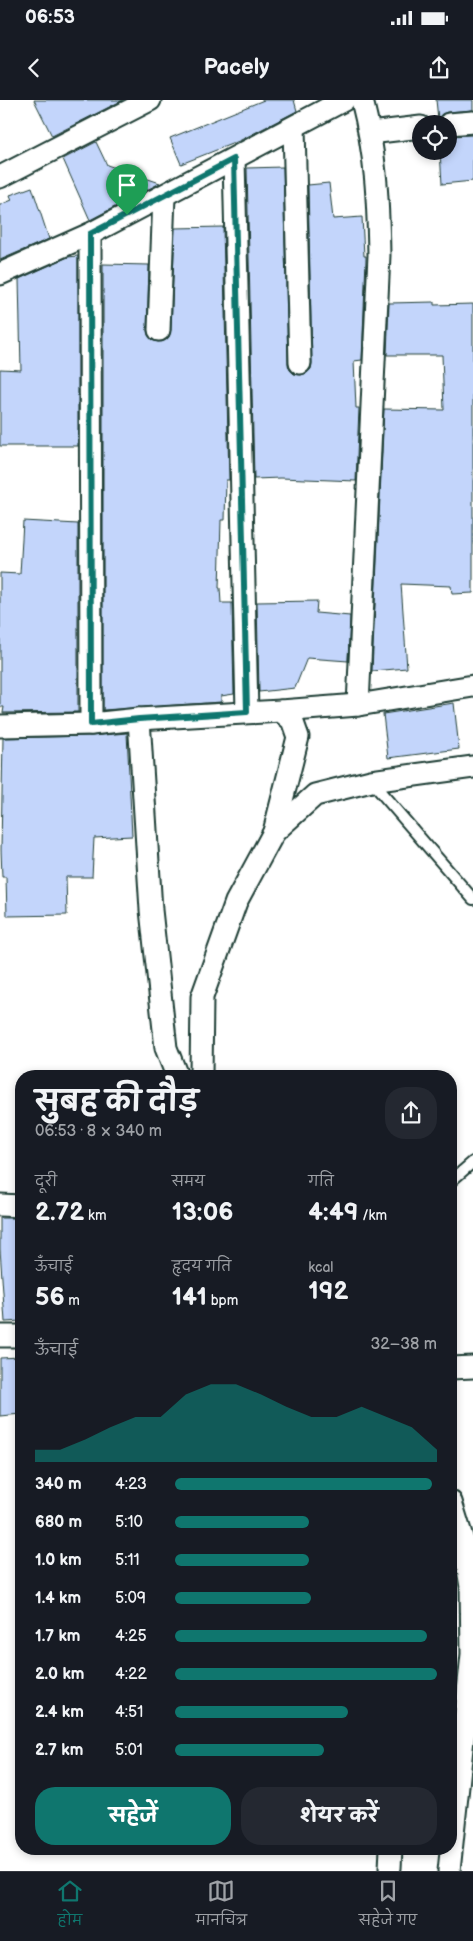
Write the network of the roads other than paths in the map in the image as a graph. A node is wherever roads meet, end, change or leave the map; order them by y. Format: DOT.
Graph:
graph roads {
  1 [pos="150,100"];
  2 [pos="344,100"];
  3 [pos="362,100"];
  4 [pos="473,122"];
  5 [pos="457,123"];
  6 [pos="294,126"];
  7 [pos="412,128"];
  8 [pos="370,132"];
  9 [pos="234,159"];
  10 [pos="0,177"];
  11 [pos="164,196"];
  12 [pos="90,234"];
  13 [pos="0,274"];
  14 [pos="159,330"];
  15 [pos="300,363"];
  16 [pos="473,686"];
  17 [pos="358,705"];
  18 [pos="280,711"];
  19 [pos="247,712"];
  20 [pos="139,719"];
  21 [pos="91,724"];
  22 [pos="0,726"];
  23 [pos="473,767"];
  24 [pos="371,781"];
  25 [pos="274,832"];
  26 [pos="473,899"];
  27 [pos="175,1070"];
  28 [pos="201,1070"];
  29 [pos="473,1162"];
  30 [pos="457,1176"];
  31 [pos="0,1205"];
  32 [pos="15,1206"];
  33 [pos="0,1336"];
  34 [pos="15,1336"];
  35 [pos="473,1367"];
  36 [pos="457,1368"];
  37 [pos="457,1521"];
  38 [pos="457,1796"];
  39 [pos="451,1855"];
  40 [pos="449,1871"];
  1 -- 10 [label="street"];
  2 -- 6 [label="street"];
  3 -- 8 [label="street"];
  4 -- 5 [label="street"];
  6 -- 9 [label="street"];
  6 -- 15 [label="street"];
  7 -- 8 [label="street"];
  8 -- 17 [label="street"];
  9 -- 11 [label="street"];
  9 -- 19 [label="street"];
  11 -- 12 [label="street"];
  11 -- 14 [label="street"];
  12 -- 13 [label="street"];
  12 -- 21 [label="street"];
  16 -- 17 [label="street"];
  17 -- 18 [label="street"];
  18 -- 19 [label="street"];
  18 -- 25 [label="street"];
  19 -- 20 [label="street"];
  20 -- 21 [label="street"];
  20 -- 27 [label="street"];
  21 -- 22 [label="street"];
  23 -- 24 [label="street"];
  24 -- 25 [label="street"];
  24 -- 26 [label="lane"];
  25 -- 28 [label="street"];
  29 -- 30 [label="lane"];
  31 -- 32 [label="street"];
  33 -- 34 [label="street"];
  35 -- 36 [label="street"];
  37 -- 38 [label="street"];
  39 -- 40 [label="street"];
}
